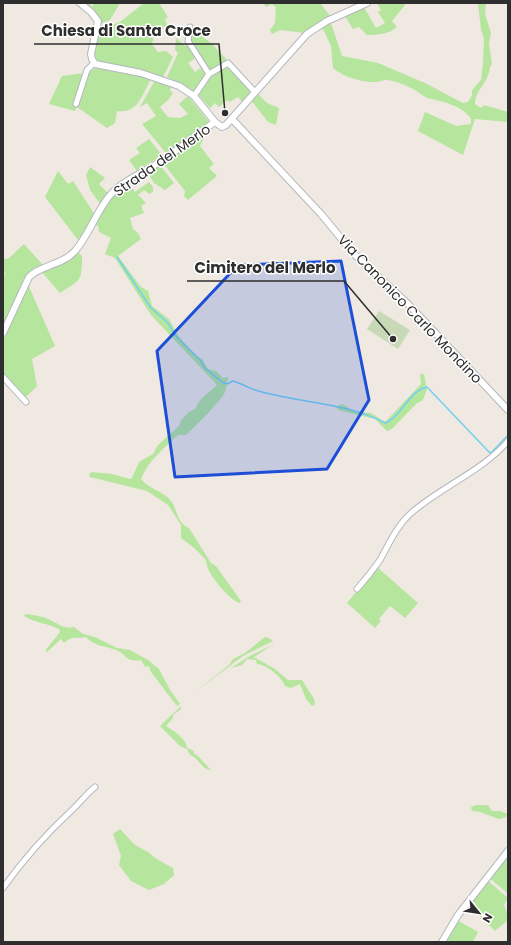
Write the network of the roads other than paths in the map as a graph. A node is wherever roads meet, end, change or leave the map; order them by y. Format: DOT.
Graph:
graph roads {
  1 [pos="80,3"];
  2 [pos="368,3"];
  3 [pos="190,27"];
  4 [pos="94,63"];
  5 [pos="209,74"];
  6 [pos="254,91"];
  7 [pos="194,96"];
  8 [pos="76,104"];
  9 [pos="232,119"];
  10 [pos="215,122"];
  11 [pos="3,333"];
  12 [pos="3,377"];
  13 [pos="26,402"];
  14 [pos="508,410"];
  15 [pos="508,441"];
  16 [pos="357,589"];
  17 [pos="95,787"];
  18 [pos="508,851"];
  19 [pos="3,888"];
  20 [pos="442,942"];
  1 -- 4 [label="street"];
  2 -- 6 [label="street"];
  3 -- 5 [label="street"];
  4 -- 7 [label="street"];
  4 -- 8 [label="street"];
  5 -- 6 [label="street"];
  5 -- 7 [label="street"];
  6 -- 9 [label="street"];
  7 -- 10 [label="street"];
  9 -- 10 [label="street, Strada del Merlo"];
  9 -- 14 [label="street, Via Canonico Carlo Mondino"];
  10 -- 11 [label="street, Strada del Merlo"];
  12 -- 13 [label="street"];
  15 -- 16 [label="street"];
  17 -- 19 [label="street"];
  18 -- 20 [label="street"];
}
